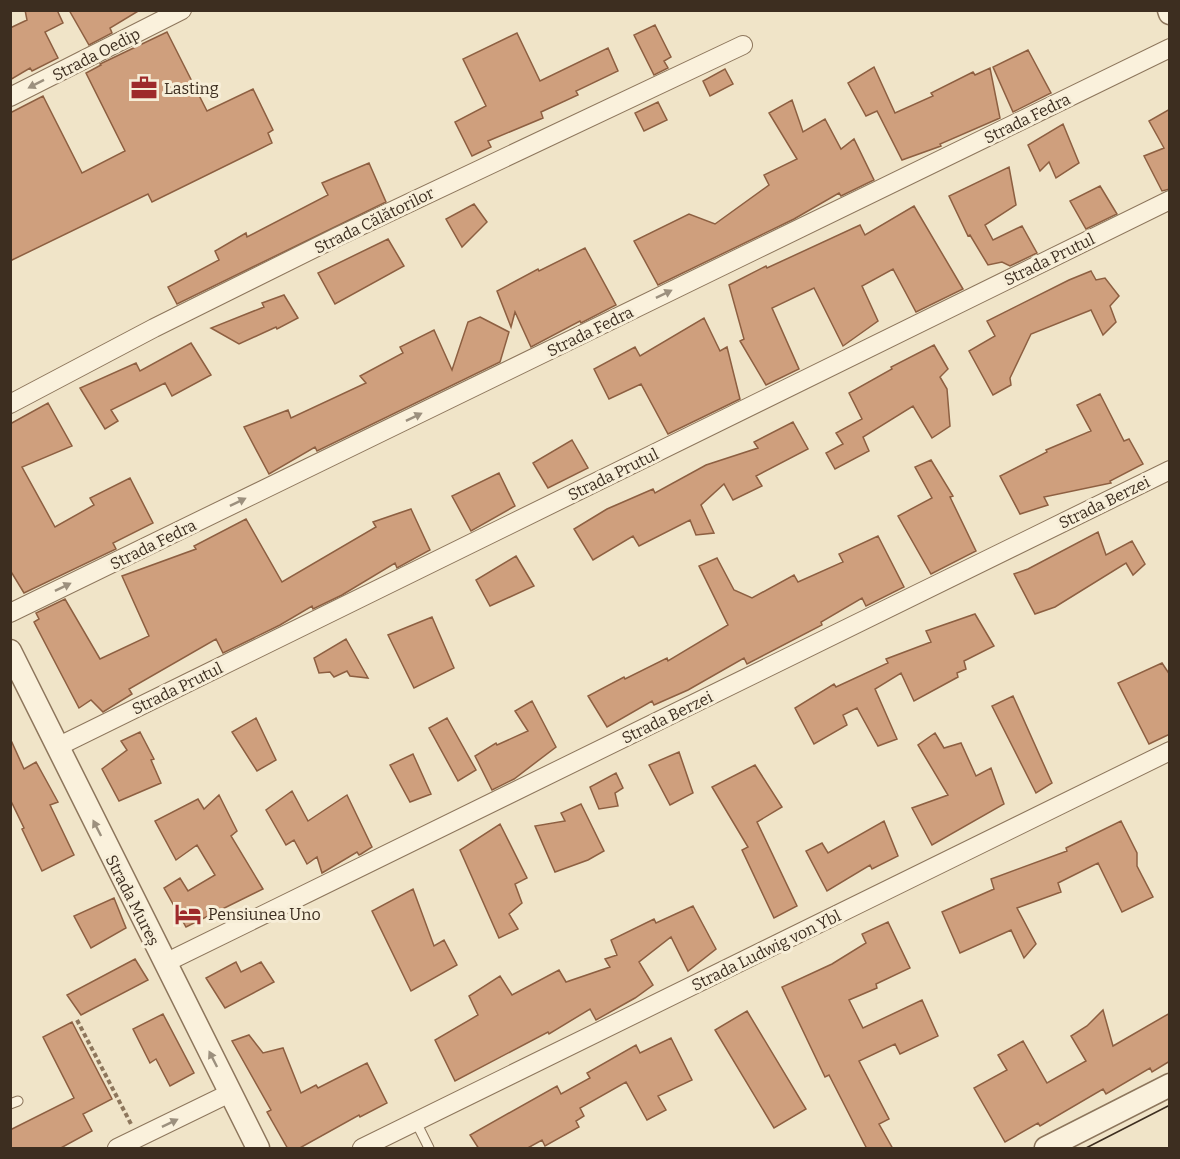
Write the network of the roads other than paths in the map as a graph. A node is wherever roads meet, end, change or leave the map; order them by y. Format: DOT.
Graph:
graph roads {
  1 [pos="182,10"];
  2 [pos="743,45"];
  3 [pos="1170,48"];
  4 [pos="10,97"];
  5 [pos="1170,200"];
  6 [pos="10,404"];
  7 [pos="1170,470"];
  8 [pos="10,613"];
  9 [pos="10,651"];
  10 [pos="57,747"];
  11 [pos="1170,751"];
  12 [pos="165,963"];
  13 [pos="1170,1085"];
  14 [pos="230,1093"];
  15 [pos="416,1122"];
  16 [pos="117,1149"];
  17 [pos="258,1149"];
  18 [pos="362,1149"];
  19 [pos="429,1149"];
  20 [pos="1046,1149"];
  1 -- 4 [label="street, Strada Oedip, one-way"];
  2 -- 6 [label="street, Strada Călătorilor"];
  8 -- 3 [label="street, Strada Fedra, one-way"];
  5 -- 10 [label="street, Strada Prutul"];
  7 -- 12 [label="street, Strada Berzei"];
  9 -- 10 [label="street, Strada Mureș"];
  12 -- 10 [label="street, Strada Mureș, one-way"];
  11 -- 15 [label="street, Strada Ludwig von Ybl"];
  14 -- 12 [label="street, Strada Mureș, one-way"];
  13 -- 20 [label="street"];
  16 -- 14 [label="street, one-way"];
  14 -- 17 [label="street, Strada Mureș"];
  15 -- 18 [label="street, Strada Ludwig von Ybl"];
  15 -- 19 [label="lane"];
}
